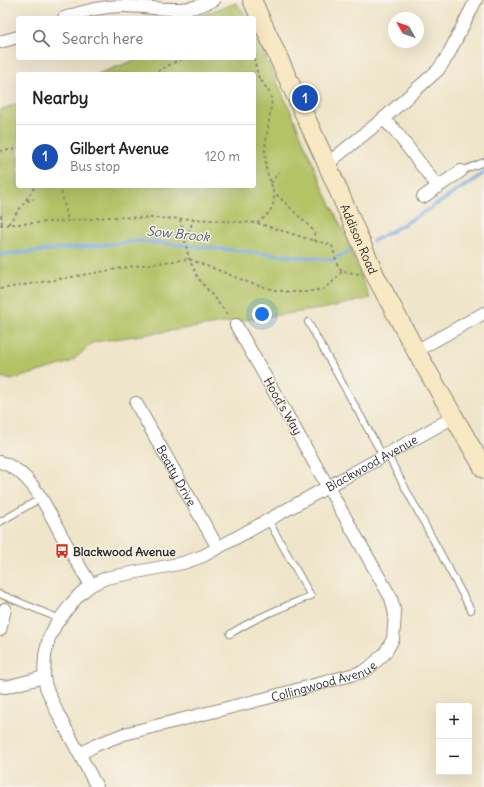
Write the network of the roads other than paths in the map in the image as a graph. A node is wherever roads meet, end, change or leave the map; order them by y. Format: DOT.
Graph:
graph roads {
  1 [pos="214,0"];
  2 [pos="252,0"];
  3 [pos="476,0"];
  4 [pos="100,4"];
  5 [pos="69,16"];
  6 [pos="16,38"];
  7 [pos="0,42"];
  8 [pos="383,119"];
  9 [pos="484,162"];
  10 [pos="327,164"];
  11 [pos="461,171"];
  12 [pos="438,187"];
  13 [pos="423,197"];
  14 [pos="484,313"];
  15 [pos="308,322"];
  16 [pos="236,325"];
  17 [pos="416,351"];
  18 [pos="136,403"];
  19 [pos="454,417"];
  20 [pos="385,455"];
  21 [pos="0,462"];
  22 [pos="484,469"];
  23 [pos="328,487"];
  24 [pos="41,498"];
  25 [pos="268,520"];
  26 [pos="0,522"];
  27 [pos="218,548"];
  28 [pos="91,585"];
  29 [pos="0,594"];
  30 [pos="5,609"];
  31 [pos="471,610"];
  32 [pos="60,619"];
  33 [pos="0,630"];
  34 [pos="230,634"];
  35 [pos="44,677"];
  36 [pos="0,686"];
  37 [pos="80,754"];
  38 [pos="97,787"];
  1 -- 4 [label="street"];
  2 -- 10 [label="street, Addison Road"];
  3 -- 8 [label="street"];
  4 -- 5 [label="street"];
  6 -- 7 [label="street"];
  8 -- 10 [label="street"];
  8 -- 12 [label="street"];
  9 -- 11 [label="lane"];
  10 -- 17 [label="street, Addison Road"];
  11 -- 12 [label="street"];
  12 -- 13 [label="street"];
  14 -- 17 [label="street"];
  15 -- 20 [label="lane"];
  16 -- 23 [label="street, Hood's Way"];
  17 -- 19 [label="street, Addison Road"];
  18 -- 27 [label="street, Beatty Drive"];
  19 -- 20 [label="street, Blackwood Avenue"];
  19 -- 22 [label="street, Addison Road"];
  20 -- 23 [label="street, Blackwood Avenue"];
  20 -- 31 [label="lane"];
  21 -- 24 [label="street"];
  23 -- 25 [label="street, Blackwood Avenue"];
  23 -- 37 [label="street, Collingwood Avenue"];
  24 -- 26 [label="lane"];
  24 -- 28 [label="street"];
  25 -- 27 [label="street, Blackwood Avenue"];
  25 -- 34 [label="lane"];
  27 -- 28 [label="street, Blackwood Avenue"];
  28 -- 32 [label="street, Blackwood Avenue"];
  29 -- 32 [label="lane"];
  30 -- 33 [label="street"];
  32 -- 35 [label="street, Blackwood Avenue"];
  35 -- 36 [label="street"];
  35 -- 37 [label="street, Blackwood Avenue"];
  37 -- 38 [label="street, Blackwood Avenue"];
}
